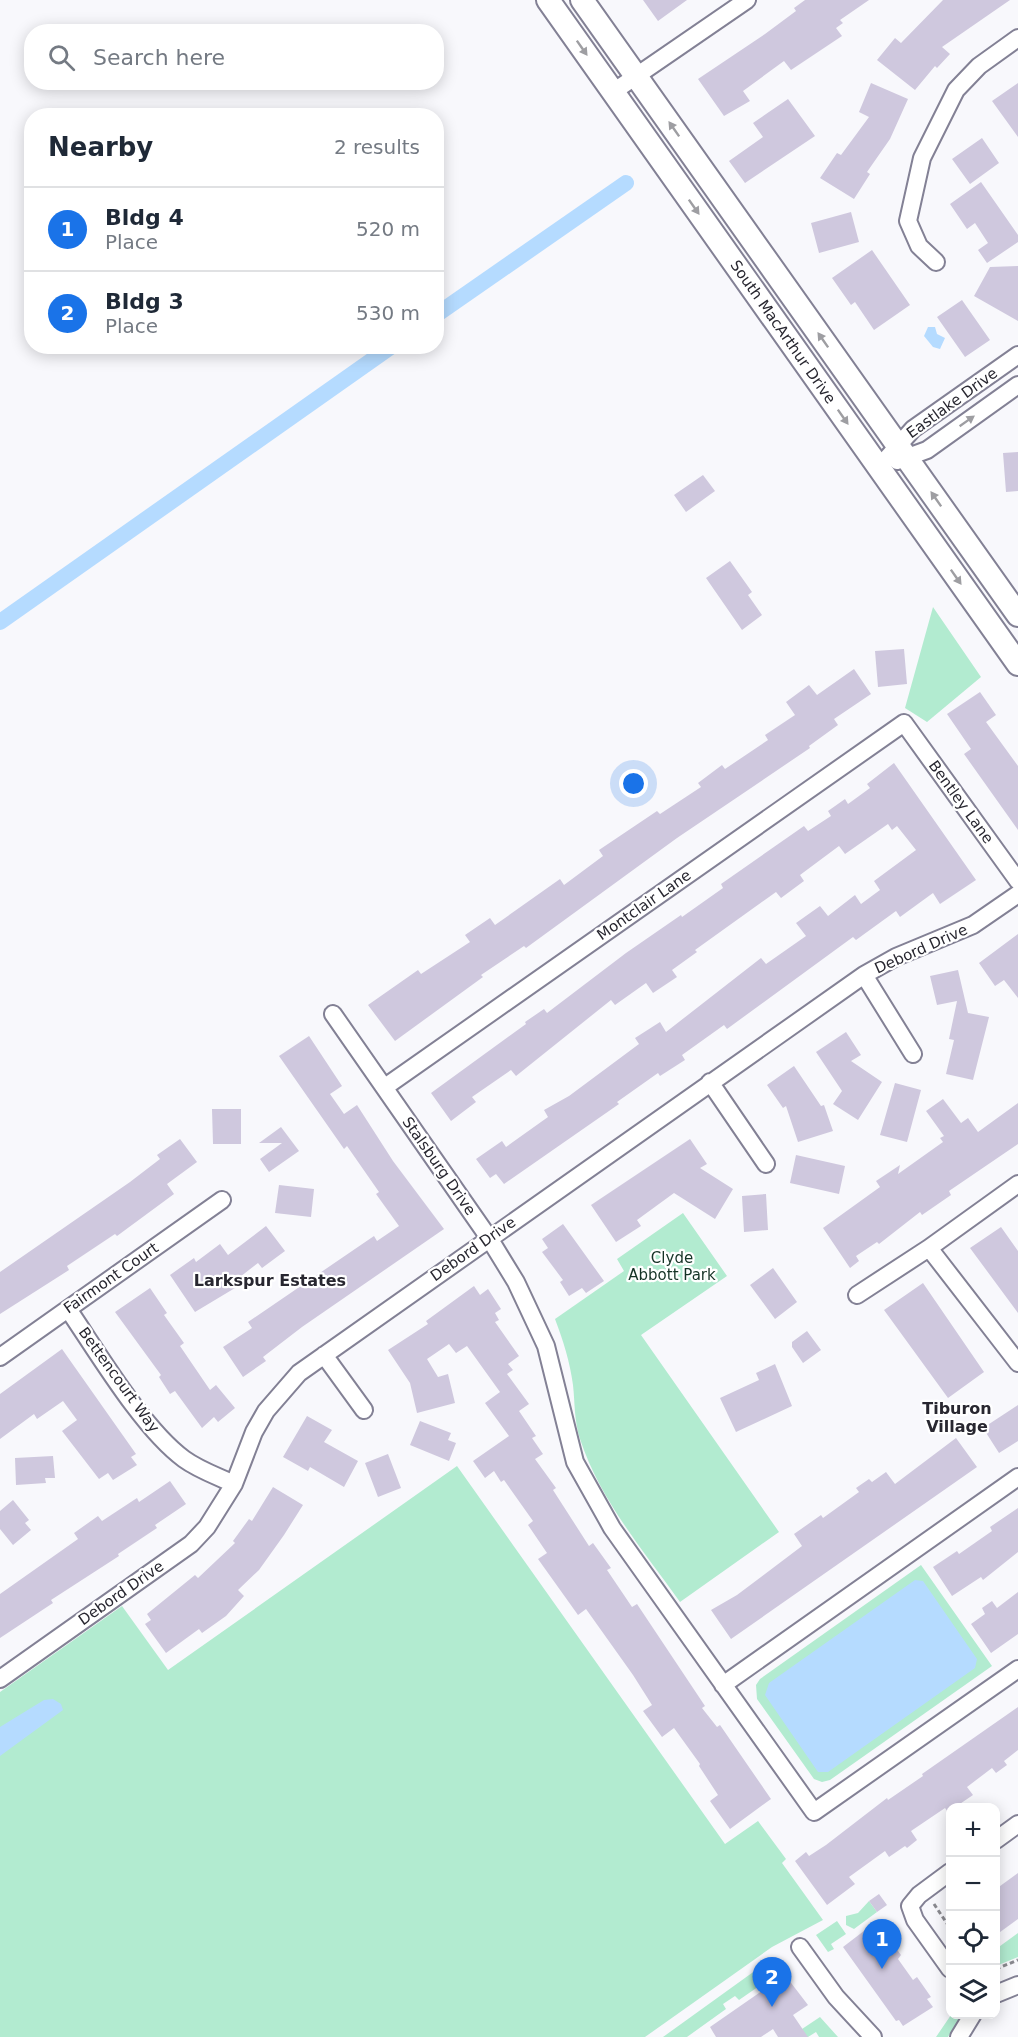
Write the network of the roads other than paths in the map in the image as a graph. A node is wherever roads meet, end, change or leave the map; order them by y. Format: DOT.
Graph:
graph roads {
  1 [pos="548,0"];
  2 [pos="582,0"];
  3 [pos="744,1"];
  4 [pos="1018,38"];
  5 [pos="636,76"];
  6 [pos="613,92"];
  7 [pos="936,262"];
  8 [pos="1018,355"];
  9 [pos="1018,385"];
  10 [pos="902,452"];
  11 [pos="879,467"];
  12 [pos="1018,615"];
  13 [pos="1018,664"];
  14 [pos="904,723"];
  15 [pos="1018,881"];
  16 [pos="1018,894"];
  17 [pos="864,975"];
  18 [pos="333,1014"];
  19 [pos="913,1054"];
  20 [pos="710,1082"];
  21 [pos="385,1087"];
  22 [pos="766,1164"];
  23 [pos="1018,1184"];
  24 [pos="222,1200"];
  25 [pos="489,1238"];
  26 [pos="929,1248"];
  27 [pos="857,1295"];
  28 [pos="68,1309"];
  29 [pos="324,1355"];
  30 [pos="0,1357"];
  31 [pos="1018,1363"];
  32 [pos="364,1410"];
  33 [pos="1018,1477"];
  34 [pos="234,1484"];
  35 [pos="1018,1669"];
  36 [pos="0,1679"];
  37 [pos="723,1685"];
  38 [pos="1018,1824"];
  39 [pos="1000,1837"];
  40 [pos="946,1876"];
  41 [pos="800,1947"];
  42 [pos="948,1965"];
  43 [pos="1018,1985"];
  44 [pos="1000,1992"];
  45 [pos="970,2019"];
  46 [pos="873,2037"];
  47 [pos="959,2037"];
  1 -- 6 [label="main road, South MacArthur Drive, one-way"];
  2 -- 5 [label="main road, South MacArthur Drive"];
  3 -- 5 [label="street"];
  4 -- 7 [label="street"];
  5 -- 6 [label="street"];
  10 -- 5 [label="main road, South MacArthur Drive, one-way"];
  6 -- 11 [label="main road, South MacArthur Drive, one-way"];
  8 -- 10 [label="street, Eastlake Drive"];
  10 -- 9 [label="street, Eastlake Drive, one-way"];
  10 -- 11 [label="street, Eastlake Drive"];
  12 -- 10 [label="main road, South MacArthur Drive, one-way"];
  11 -- 13 [label="main road, South MacArthur Drive, one-way"];
  14 -- 15 [label="street, Bentley Lane"];
  14 -- 21 [label="street, Montclair Lane"];
  16 -- 17 [label="street, Debord Drive"];
  17 -- 19 [label="street"];
  17 -- 20 [label="street, Debord Drive"];
  18 -- 21 [label="street, Stalsburg Drive"];
  20 -- 22 [label="street"];
  20 -- 25 [label="street, Debord Drive"];
  21 -- 25 [label="street, Stalsburg Drive"];
  23 -- 26 [label="street"];
  24 -- 28 [label="street, Fairmont Court"];
  25 -- 29 [label="street, Debord Drive"];
  25 -- 37 [label="street, Stalsburg Drive"];
  26 -- 27 [label="street"];
  26 -- 31 [label="street"];
  28 -- 30 [label="street, Fairmont Court"];
  28 -- 34 [label="street, Bettencourt Way"];
  29 -- 32 [label="street"];
  29 -- 34 [label="street, Debord Drive"];
  33 -- 37 [label="street"];
  34 -- 36 [label="street, Debord Drive"];
  35 -- 37 [label="street, Stalsburg Drive"];
  38 -- 39 [label="street"];
  40 -- 42 [label="street"];
  41 -- 46 [label="street"];
  43 -- 44 [label="street"];
  45 -- 47 [label="street"];
}
